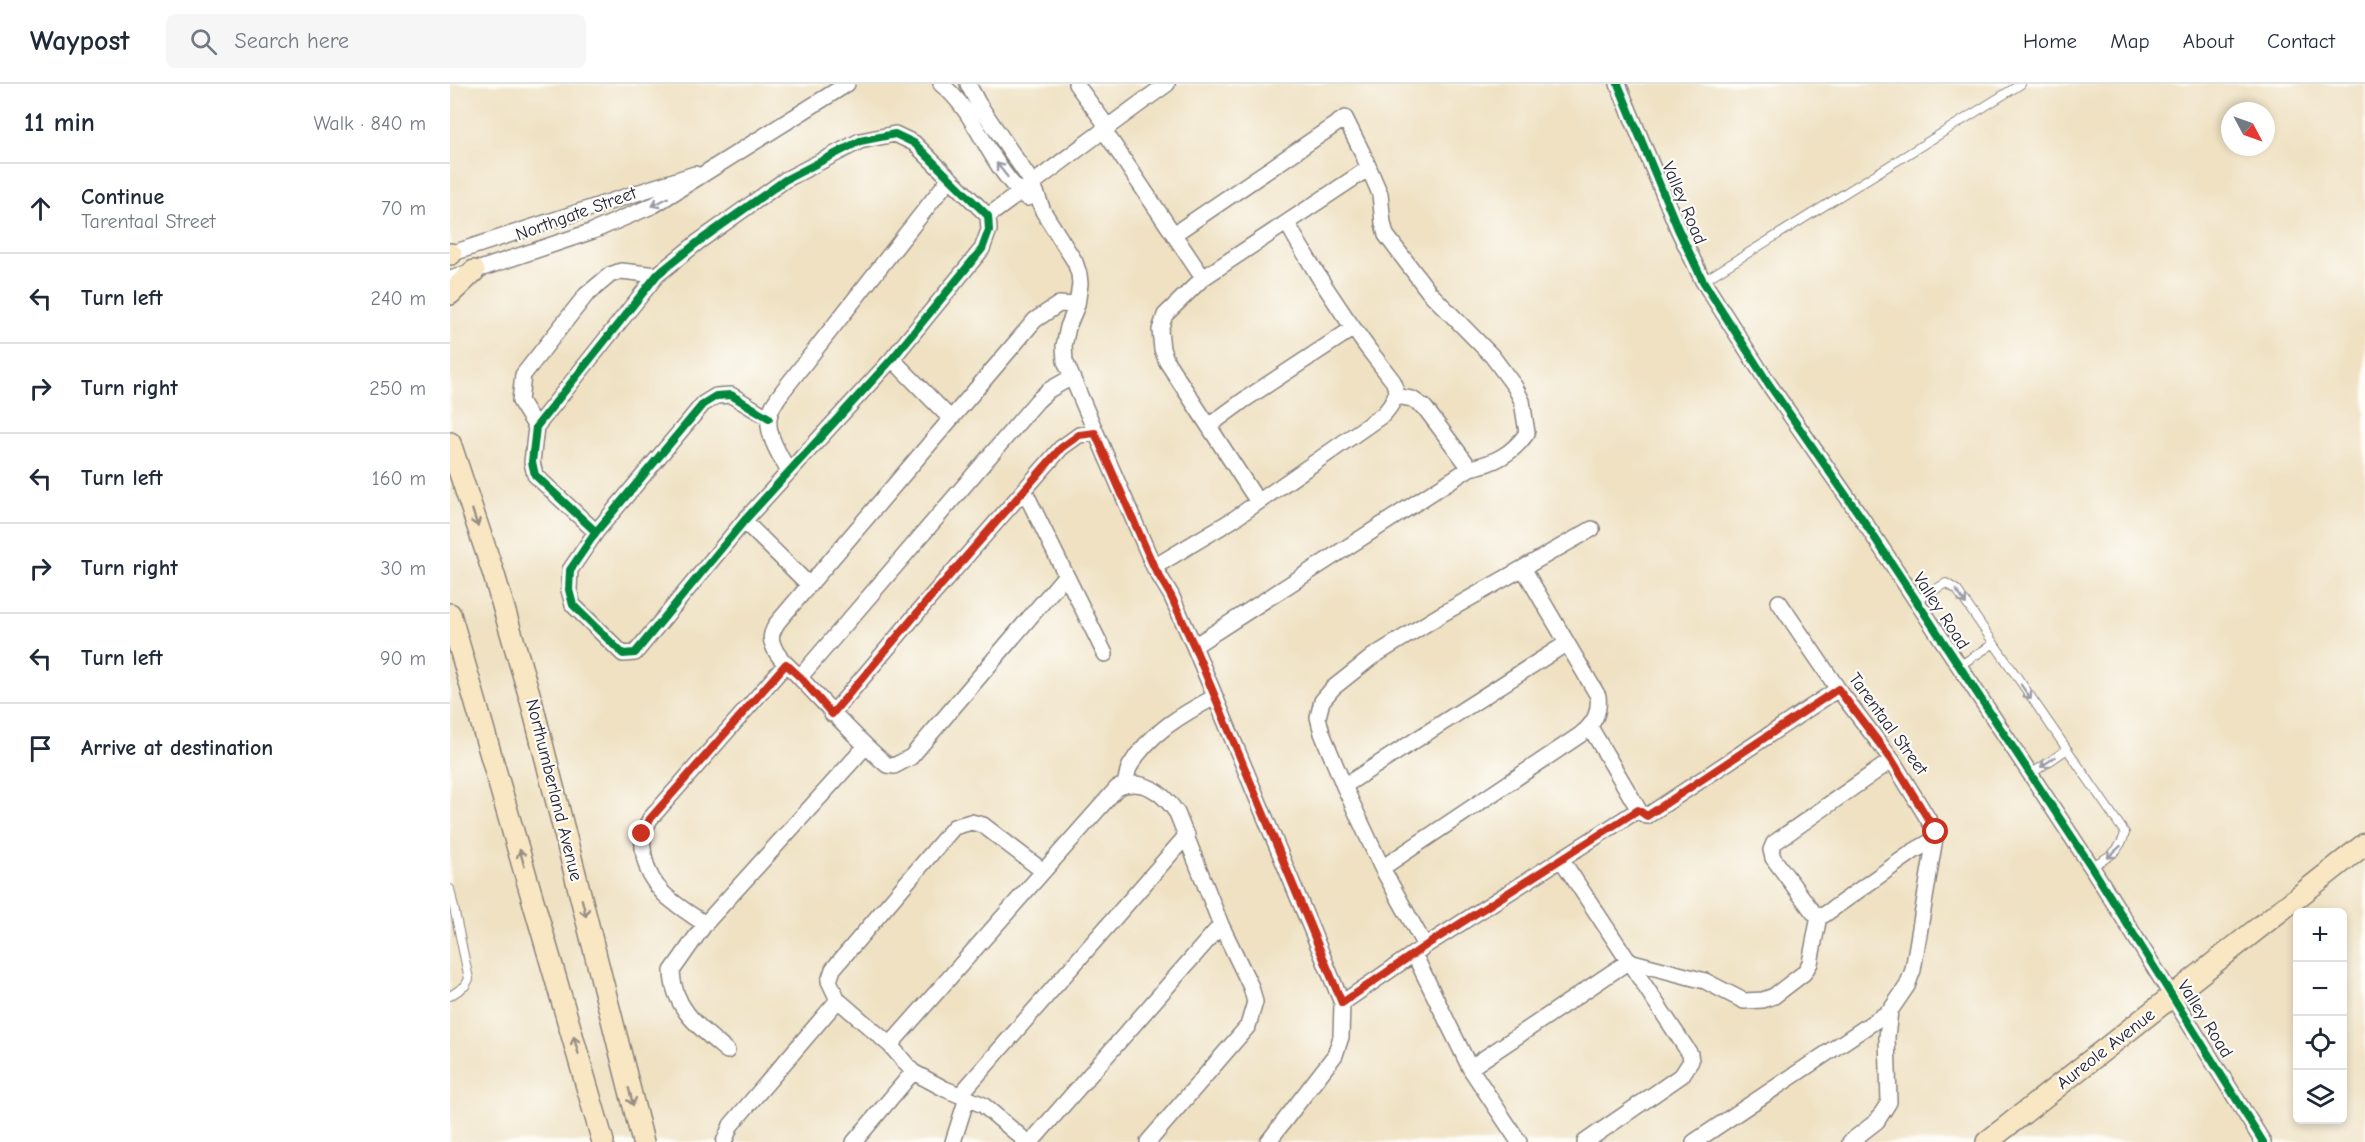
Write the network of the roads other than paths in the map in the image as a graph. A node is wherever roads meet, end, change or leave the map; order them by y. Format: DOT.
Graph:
graph roads {
  1 [pos="941,84"];
  2 [pos="968,84"];
  3 [pos="1076,84"];
  4 [pos="1167,84"];
  5 [pos="1618,84"];
  6 [pos="2021,84"];
  7 [pos="849,85"];
  8 [pos="978,103"];
  9 [pos="965,112"];
  10 [pos="1105,127"];
  11 [pos="1370,168"];
  12 [pos="709,170"];
  13 [pos="950,178"];
  14 [pos="1027,189"];
  15 [pos="988,216"];
  16 [pos="1287,224"];
  17 [pos="1174,234"];
  18 [pos="450,254"];
  19 [pos="474,271"];
  20 [pos="657,275"];
  21 [pos="1203,278"];
  22 [pos="450,279"];
  23 [pos="1703,280"];
  24 [pos="450,294"];
  25 [pos="1077,305"];
  26 [pos="1353,330"];
  27 [pos="892,359"];
  28 [pos="1072,377"];
  29 [pos="1396,396"];
  30 [pos="769,418"];
  31 [pos="951,419"];
  32 [pos="1210,426"];
  33 [pos="536,427"];
  34 [pos="1095,433"];
  35 [pos="450,443"];
  36 [pos="1470,468"];
  37 [pos="789,472"];
  38 [pos="1025,492"];
  39 [pos="1258,502"];
  40 [pos="744,522"];
  41 [pos="1592,529"];
  42 [pos="596,532"];
  43 [pos="1154,567"];
  44 [pos="1523,568"];
  45 [pos="1065,576"];
  46 [pos="809,585"];
  47 [pos="1916,601"];
  48 [pos="1779,602"];
  49 [pos="450,614"];
  50 [pos="1567,643"];
  51 [pos="1993,644"];
  52 [pos="1194,646"];
  53 [pos="1105,654"];
  54 [pos="786,664"];
  55 [pos="1959,666"];
  56 [pos="800,677"];
  57 [pos="1838,689"];
  58 [pos="1215,697"];
  59 [pos="832,714"];
  60 [pos="1590,727"];
  61 [pos="866,746"];
  62 [pos="2066,750"];
  63 [pos="1892,760"];
  64 [pos="2031,774"];
  65 [pos="1125,784"];
  66 [pos="1344,786"];
  67 [pos="1638,810"];
  68 [pos="1187,835"];
  69 [pos="1935,839"];
  70 [pos="2365,844"];
  71 [pos="1561,859"];
  72 [pos="2091,866"];
  73 [pos="1382,868"];
  74 [pos="1043,871"];
  75 [pos="450,889"];
  76 [pos="1819,916"];
  77 [pos="705,924"];
  78 [pos="1221,925"];
  79 [pos="1420,950"];
  80 [pos="1629,961"];
  81 [pos="450,996"];
  82 [pos="2173,997"];
  83 [pos="838,999"];
  84 [pos="1342,1003"];
  85 [pos="1890,1011"];
  86 [pos="890,1045"];
  87 [pos="727,1051"];
  88 [pos="1470,1068"];
  89 [pos="913,1072"];
  90 [pos="964,1097"];
  91 [pos="603,1142"];
  92 [pos="643,1142"];
  93 [pos="724,1142"];
  94 [pos="854,1142"];
  95 [pos="953,1142"];
  96 [pos="1029,1142"];
  97 [pos="1148,1142"];
  98 [pos="1268,1142"];
  99 [pos="1519,1142"];
  100 [pos="1585,1142"];
  101 [pos="1694,1142"];
  102 [pos="1850,1142"];
  103 [pos="1987,1142"];
  104 [pos="2263,1142"];
  1 -- 9 [label="street"];
  2 -- 8 [label="street"];
  3 -- 10 [label="street"];
  4 -- 10 [label="street"];
  5 -- 23 [label="street, Valley Road"];
  6 -- 23 [label="lane"];
  7 -- 12 [label="street, Northgate Street"];
  8 -- 9 [label="street"];
  8 -- 14 [label="street"];
  14 -- 9 [label="street, one-way"];
  10 -- 14 [label="street"];
  10 -- 17 [label="street"];
  11 -- 16 [label="street"];
  11 -- 17 [label="street"];
  11 -- 36 [label="street"];
  12 -- 18 [label="street, Northgate Street"];
  12 -- 19 [label="street, Northgate Street, one-way"];
  13 -- 15 [label="street"];
  13 -- 20 [label="street"];
  13 -- 30 [label="street"];
  14 -- 15 [label="street"];
  14 -- 25 [label="street"];
  15 -- 27 [label="street"];
  16 -- 21 [label="street"];
  16 -- 26 [label="street"];
  17 -- 21 [label="street"];
  19 -- 22 [label="street, Northgate Street"];
  19 -- 24 [label="main road"];
  20 -- 33 [label="street"];
  20 -- 33 [label="street"];
  21 -- 32 [label="street"];
  23 -- 47 [label="street, Valley Road"];
  25 -- 28 [label="street"];
  25 -- 31 [label="street"];
  26 -- 29 [label="street"];
  26 -- 32 [label="street"];
  27 -- 31 [label="street"];
  27 -- 37 [label="street"];
  28 -- 34 [label="street"];
  28 -- 56 [label="street"];
  29 -- 36 [label="street"];
  29 -- 39 [label="street"];
  30 -- 37 [label="street"];
  30 -- 42 [label="street"];
  31 -- 46 [label="street"];
  32 -- 39 [label="street"];
  33 -- 42 [label="street"];
  34 -- 38 [label="street"];
  34 -- 43 [label="street"];
  35 -- 92 [label="main road, Northumberland Avenue, one-way"];
  36 -- 52 [label="street"];
  37 -- 40 [label="street"];
  38 -- 45 [label="street"];
  38 -- 59 [label="street"];
  39 -- 43 [label="street"];
  40 -- 42 [label="street"];
  40 -- 46 [label="street"];
  41 -- 44 [label="street"];
  43 -- 52 [label="street"];
  44 -- 50 [label="street"];
  44 -- 66 [label="street"];
  45 -- 53 [label="street"];
  45 -- 61 [label="street"];
  46 -- 54 [label="street"];
  47 -- 51 [label="lane, one-way"];
  47 -- 55 [label="street, Valley Road"];
  48 -- 57 [label="street, Tarentaal Street"];
  91 -- 49 [label="main road, one-way"];
  50 -- 60 [label="street"];
  50 -- 66 [label="street"];
  51 -- 55 [label="lane"];
  51 -- 62 [label="lane, one-way"];
  52 -- 58 [label="street"];
  54 -- 56 [label="street"];
  54 -- 77 [label="street"];
  55 -- 64 [label="street, Valley Road"];
  56 -- 59 [label="street"];
  57 -- 63 [label="street, Tarentaal Street"];
  57 -- 67 [label="street"];
  58 -- 65 [label="street"];
  58 -- 84 [label="street"];
  59 -- 61 [label="street"];
  60 -- 67 [label="street"];
  60 -- 73 [label="street"];
  61 -- 77 [label="street"];
  62 -- 64 [label="lane, one-way"];
  62 -- 72 [label="lane, one-way"];
  63 -- 69 [label="street, Tarentaal Street"];
  63 -- 76 [label="street"];
  64 -- 72 [label="street, Valley Road"];
  65 -- 68 [label="street"];
  65 -- 74 [label="street"];
  66 -- 73 [label="street"];
  67 -- 71 [label="street"];
  68 -- 78 [label="street"];
  68 -- 90 [label="street"];
  69 -- 76 [label="street"];
  69 -- 85 [label="street, Tarentaal Street"];
  70 -- 82 [label="main road, Aureole Avenue"];
  71 -- 79 [label="street"];
  71 -- 80 [label="street"];
  72 -- 82 [label="street, Valley Road"];
  73 -- 79 [label="street"];
  74 -- 83 [label="street"];
  74 -- 86 [label="street"];
  75 -- 81 [label="lane"];
  76 -- 80 [label="street"];
  77 -- 87 [label="street"];
  78 -- 96 [label="street"];
  78 -- 97 [label="street"];
  79 -- 84 [label="street"];
  79 -- 88 [label="street"];
  80 -- 88 [label="street"];
  80 -- 100 [label="street"];
  82 -- 103 [label="main road, Aureole Avenue"];
  82 -- 104 [label="street, Valley Road"];
  83 -- 86 [label="street"];
  83 -- 93 [label="street"];
  84 -- 98 [label="street"];
  85 -- 101 [label="street"];
  85 -- 102 [label="street, Tarentaal Street"];
  86 -- 89 [label="street"];
  88 -- 99 [label="street"];
  89 -- 90 [label="street"];
  89 -- 94 [label="street"];
  90 -- 95 [label="street"];
  90 -- 96 [label="street"];
}
